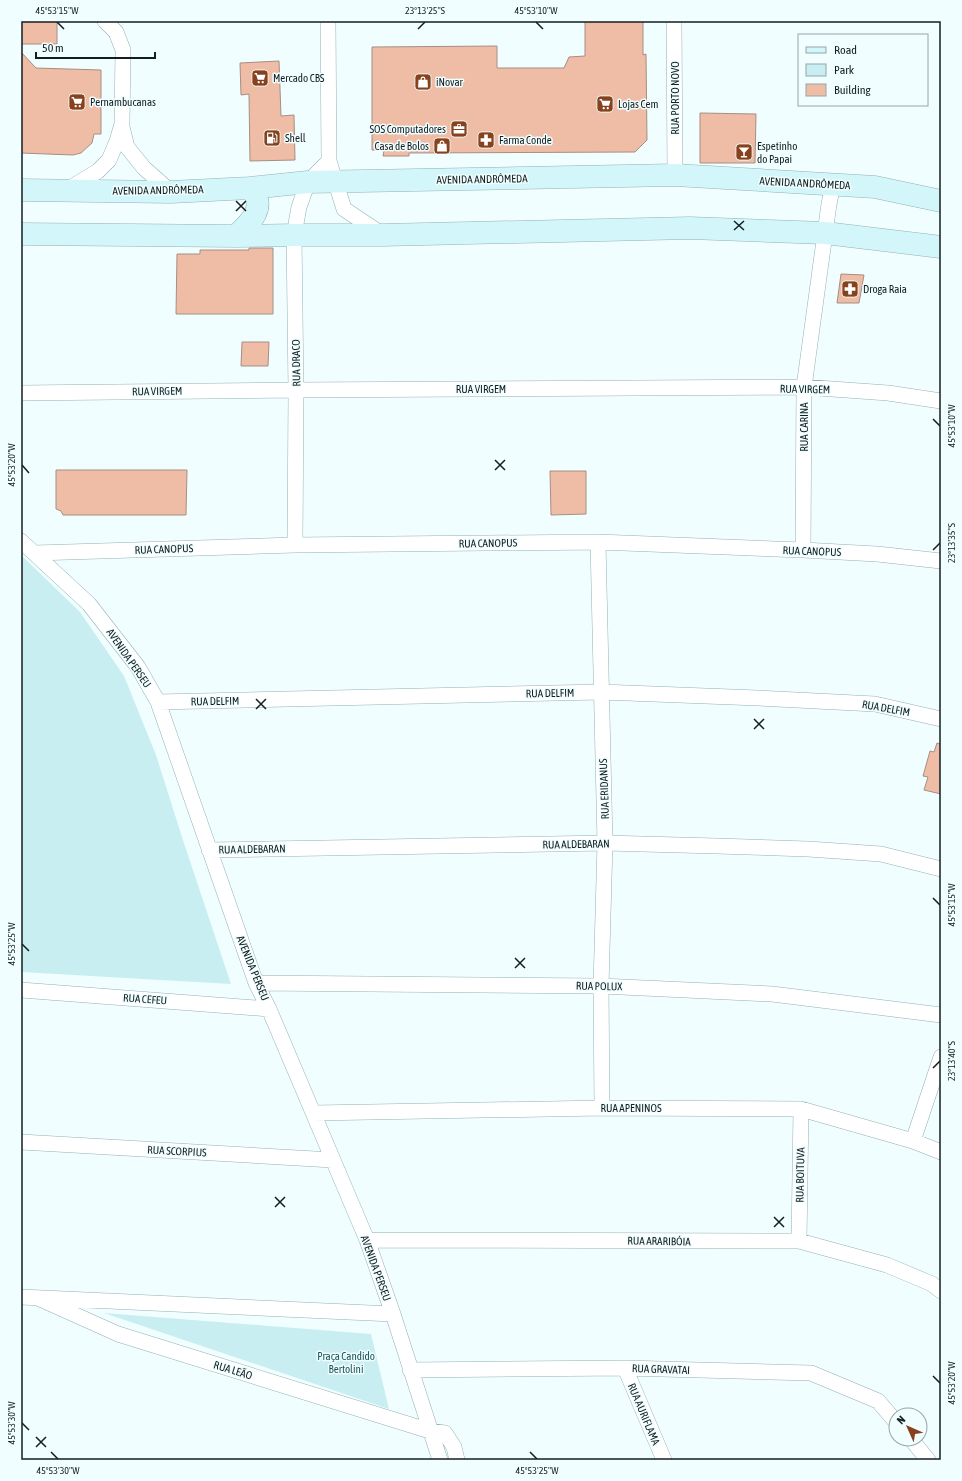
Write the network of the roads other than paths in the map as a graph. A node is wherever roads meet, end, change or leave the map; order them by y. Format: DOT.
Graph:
graph roads {
  1 [pos="105,21"];
  2 [pos="328,21"];
  3 [pos="674,21"];
  4 [pos="122,124"];
  5 [pos="329,161"];
  6 [pos="675,176"];
  7 [pos="308,182"];
  8 [pos="335,182"];
  9 [pos="833,185"];
  10 [pos="250,188"];
  11 [pos="21,190"];
  12 [pos="67,190"];
  13 [pos="171,192"];
  14 [pos="941,201"];
  15 [pos="21,234"];
  16 [pos="825,234"];
  17 [pos="294,235"];
  18 [pos="383,235"];
  19 [pos="236,236"];
  20 [pos="941,248"];
  21 [pos="804,387"];
  22 [pos="296,390"];
  23 [pos="21,393"];
  24 [pos="941,401"];
  25 [pos="21,541"];
  26 [pos="598,542"];
  27 [pos="295,545"];
  28 [pos="803,550"];
  29 [pos="35,552"];
  30 [pos="941,561"];
  31 [pos="601,692"];
  32 [pos="158,702"];
  33 [pos="941,719"];
  34 [pos="605,843"];
  35 [pos="210,850"];
  36 [pos="941,869"];
  37 [pos="256,983"];
  38 [pos="601,986"];
  39 [pos="21,990"];
  40 [pos="269,1009"];
  41 [pos="941,1015"];
  42 [pos="941,1057"];
  43 [pos="602,1108"];
  44 [pos="800,1108"];
  45 [pos="314,1113"];
  46 [pos="21,1142"];
  47 [pos="913,1142"];
  48 [pos="941,1152"];
  49 [pos="333,1160"];
  50 [pos="367,1240"];
  51 [pos="799,1241"];
  52 [pos="941,1291"];
  53 [pos="21,1297"];
  54 [pos="40,1298"];
  55 [pos="392,1314"];
  56 [pos="625,1368"];
  57 [pos="410,1370"];
  58 [pos="888,1413"];
  59 [pos="430,1431"];
  60 [pos="917,1447"];
  61 [pos="440,1460"];
  62 [pos="456,1460"];
  63 [pos="664,1460"];
  64 [pos="928,1460"];
  1 -- 4 [label="street"];
  2 -- 5 [label="street"];
  3 -- 6 [label="street, RUA PORTO NOVO"];
  4 -- 12 [label="street"];
  4 -- 13 [label="street"];
  5 -- 7 [label="street"];
  5 -- 8 [label="street"];
  6 -- 8 [label="main road, AVENIDA ANDRÔMEDA"];
  6 -- 9 [label="main road, AVENIDA ANDRÔMEDA"];
  7 -- 8 [label="main road, AVENIDA ANDRÔMEDA"];
  7 -- 10 [label="main road, AVENIDA ANDRÔMEDA"];
  7 -- 17 [label="street, RUA DRACO"];
  8 -- 18 [label="street"];
  9 -- 14 [label="main road, AVENIDA ANDRÔMEDA"];
  9 -- 16 [label="street, RUA CARINA"];
  10 -- 13 [label="main road, AVENIDA ANDRÔMEDA"];
  10 -- 19 [label="main road"];
  11 -- 12 [label="main road, AVENIDA ANDRÔMEDA"];
  12 -- 13 [label="main road, AVENIDA ANDRÔMEDA"];
  15 -- 19 [label="main road"];
  16 -- 18 [label="main road"];
  16 -- 20 [label="main road"];
  16 -- 21 [label="street, RUA CARINA"];
  17 -- 18 [label="main road"];
  17 -- 19 [label="main road"];
  17 -- 22 [label="street, RUA DRACO"];
  21 -- 22 [label="street, RUA VIRGEM"];
  21 -- 24 [label="street, RUA VIRGEM"];
  21 -- 28 [label="street, RUA CARINA"];
  22 -- 23 [label="street, RUA VIRGEM"];
  22 -- 27 [label="street, RUA DRACO"];
  25 -- 29 [label="street, AVENIDA PERSEU"];
  26 -- 27 [label="street, RUA CANOPUS"];
  26 -- 28 [label="street, RUA CANOPUS"];
  26 -- 31 [label="street, RUA ERIDANUS"];
  27 -- 29 [label="street, RUA CANOPUS"];
  28 -- 30 [label="street, RUA CANOPUS"];
  29 -- 32 [label="street, AVENIDA PERSEU"];
  31 -- 32 [label="street, RUA DELFIM"];
  31 -- 33 [label="street, RUA DELFIM"];
  31 -- 34 [label="street, RUA ERIDANUS"];
  32 -- 35 [label="street, AVENIDA PERSEU"];
  34 -- 35 [label="street, RUA ALDEBARAN"];
  34 -- 36 [label="street, RUA ALDEBARAN"];
  34 -- 38 [label="street, RUA ERIDANUS"];
  35 -- 37 [label="street, AVENIDA PERSEU"];
  37 -- 38 [label="street, RUA POLUX"];
  37 -- 40 [label="street, AVENIDA PERSEU"];
  38 -- 41 [label="street, RUA POLUX"];
  38 -- 43 [label="street, RUA ERIDANUS"];
  39 -- 40 [label="street, RUA CEFEU"];
  40 -- 45 [label="street, AVENIDA PERSEU"];
  42 -- 47 [label="street"];
  43 -- 44 [label="street, RUA APENINOS"];
  43 -- 45 [label="street, RUA APENINOS"];
  44 -- 47 [label="street, RUA APENINOS"];
  44 -- 51 [label="street, RUA BOITUVA"];
  45 -- 49 [label="street, AVENIDA PERSEU"];
  46 -- 49 [label="street, RUA SCORPIUS"];
  47 -- 48 [label="street, RUA APENINOS"];
  49 -- 50 [label="street, AVENIDA PERSEU"];
  50 -- 51 [label="street, RUA ARARIBÓIA"];
  50 -- 55 [label="street, AVENIDA PERSEU"];
  51 -- 52 [label="street, RUA ARARIBÓIA"];
  53 -- 54 [label="street"];
  54 -- 55 [label="street"];
  54 -- 59 [label="street, RUA LEÃO"];
  55 -- 57 [label="street, AVENIDA PERSEU"];
  56 -- 57 [label="street, RUA GRAVATAI"];
  56 -- 58 [label="street, RUA GRAVATAI"];
  56 -- 63 [label="street, RUA AURIFLAMA"];
  57 -- 59 [label="street, AVENIDA PERSEU"];
  59 -- 61 [label="street, AVENIDA PERSEU"];
  59 -- 62 [label="street"];
  60 -- 64 [label="street"];
}
